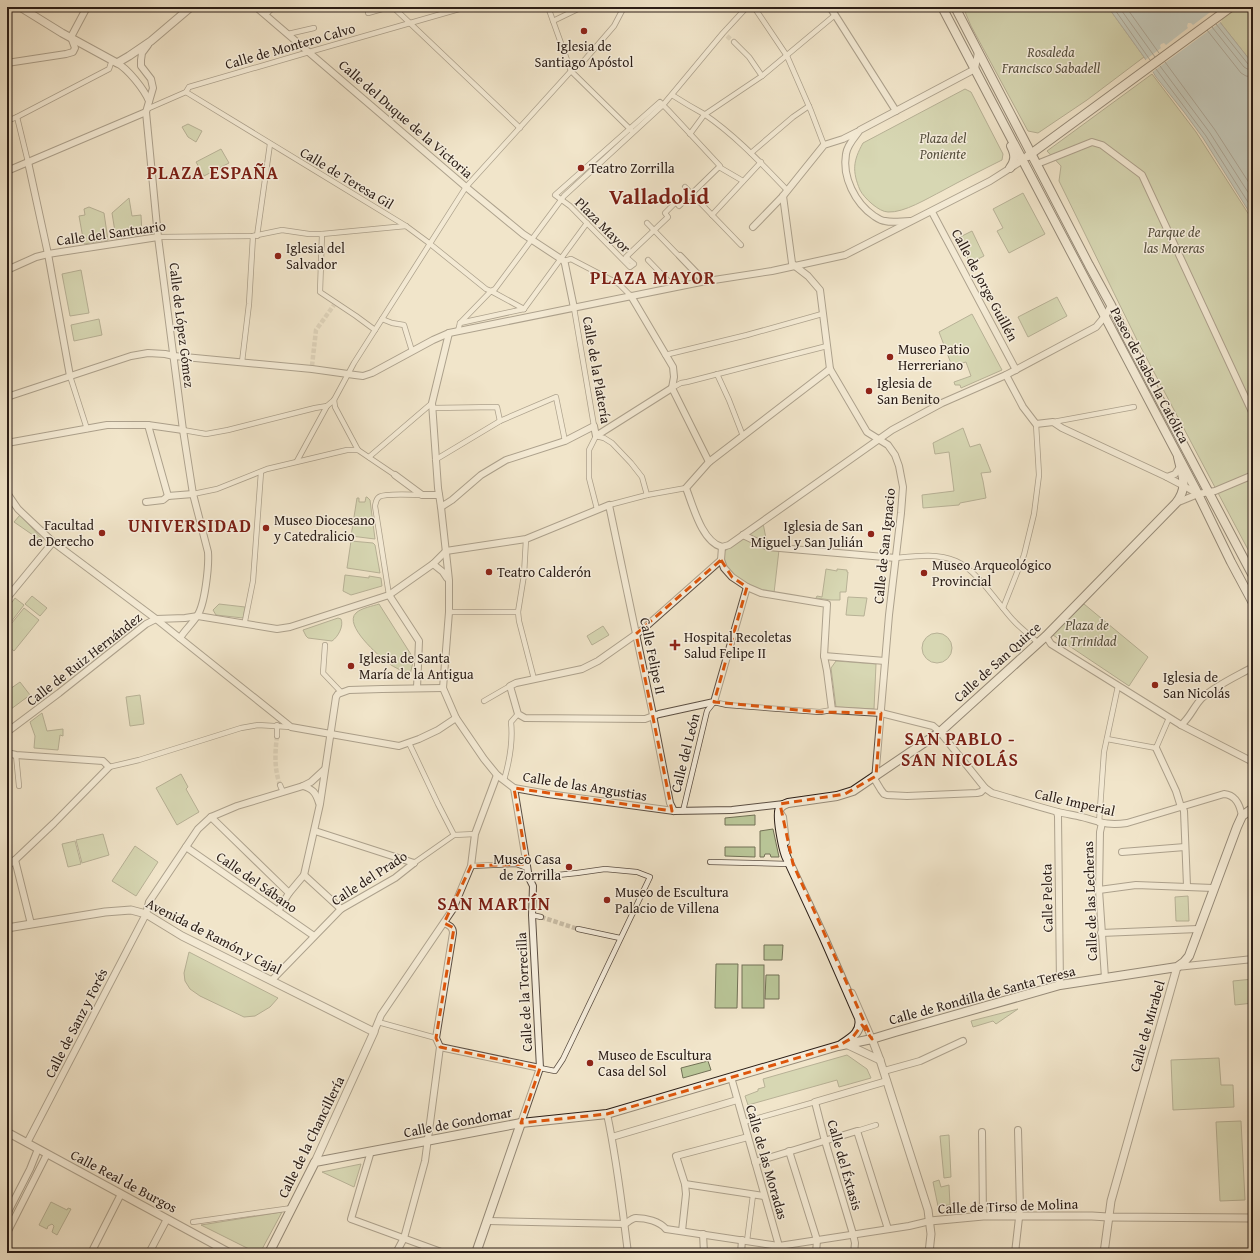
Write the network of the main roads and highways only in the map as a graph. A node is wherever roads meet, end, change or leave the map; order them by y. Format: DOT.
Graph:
graph roads {
  1 [pos="942,7"];
  2 [pos="955,7"];
  3 [pos="1231,7"];
  4 [pos="1006,133"];
  5 [pos="1025,141"];
  6 [pos="1043,145"];
  7 [pos="1031,153"];
  8 [pos="1023,160"];
  9 [pos="1010,168"];
  10 [pos="1178,457"];
  11 [pos="1253,576"];
  12 [pos="1253,603"];
  13 [pos="1253,808"];
  14 [pos="1177,967"];
  15 [pos="859,1018"];
  16 [pos="838,1046"];
  17 [pos="607,1114"];
  18 [pos="521,1123"];
  19 [pos="315,1162"];
  20 [pos="269,1253"];
  21 [pos="476,1253"];
  1 -- 4 [label="main road"];
  2 -- 5 [label="main road, Paseo de Isabel la Católica"];
  3 -- 6 [label="main road"];
  4 -- 8 [label="main road, Paseo de Isabel la Católica"];
  4 -- 9 [label="main road"];
  5 -- 6 [label="main road"];
  5 -- 7 [label="main road, Paseo de Isabel la Católica"];
  6 -- 7 [label="main road"];
  7 -- 8 [label="main road"];
  7 -- 11 [label="main road, Paseo de Isabel la Católica"];
  8 -- 10 [label="main road, Paseo de Isabel la Católica"];
  10 -- 12 [label="main road, Paseo de Isabel la Católica"];
  10 -- 15 [label="main road, Calle de San Quirce"];
  13 -- 14 [label="main road, Calle de Mirabel"];
  14 -- 16 [label="main road, Calle de Rondilla de Santa Teresa"];
  15 -- 16 [label="main road, Calle de Rondilla de Santa Teresa"];
  16 -- 17 [label="main road, Calle de Rondilla de Santa Teresa"];
  17 -- 18 [label="main road, Calle de Gondomar"];
  18 -- 19 [label="main road, Calle de Gondomar"];
  18 -- 21 [label="main road"];
  19 -- 20 [label="main road, Calle de la Chancillería"];
}
